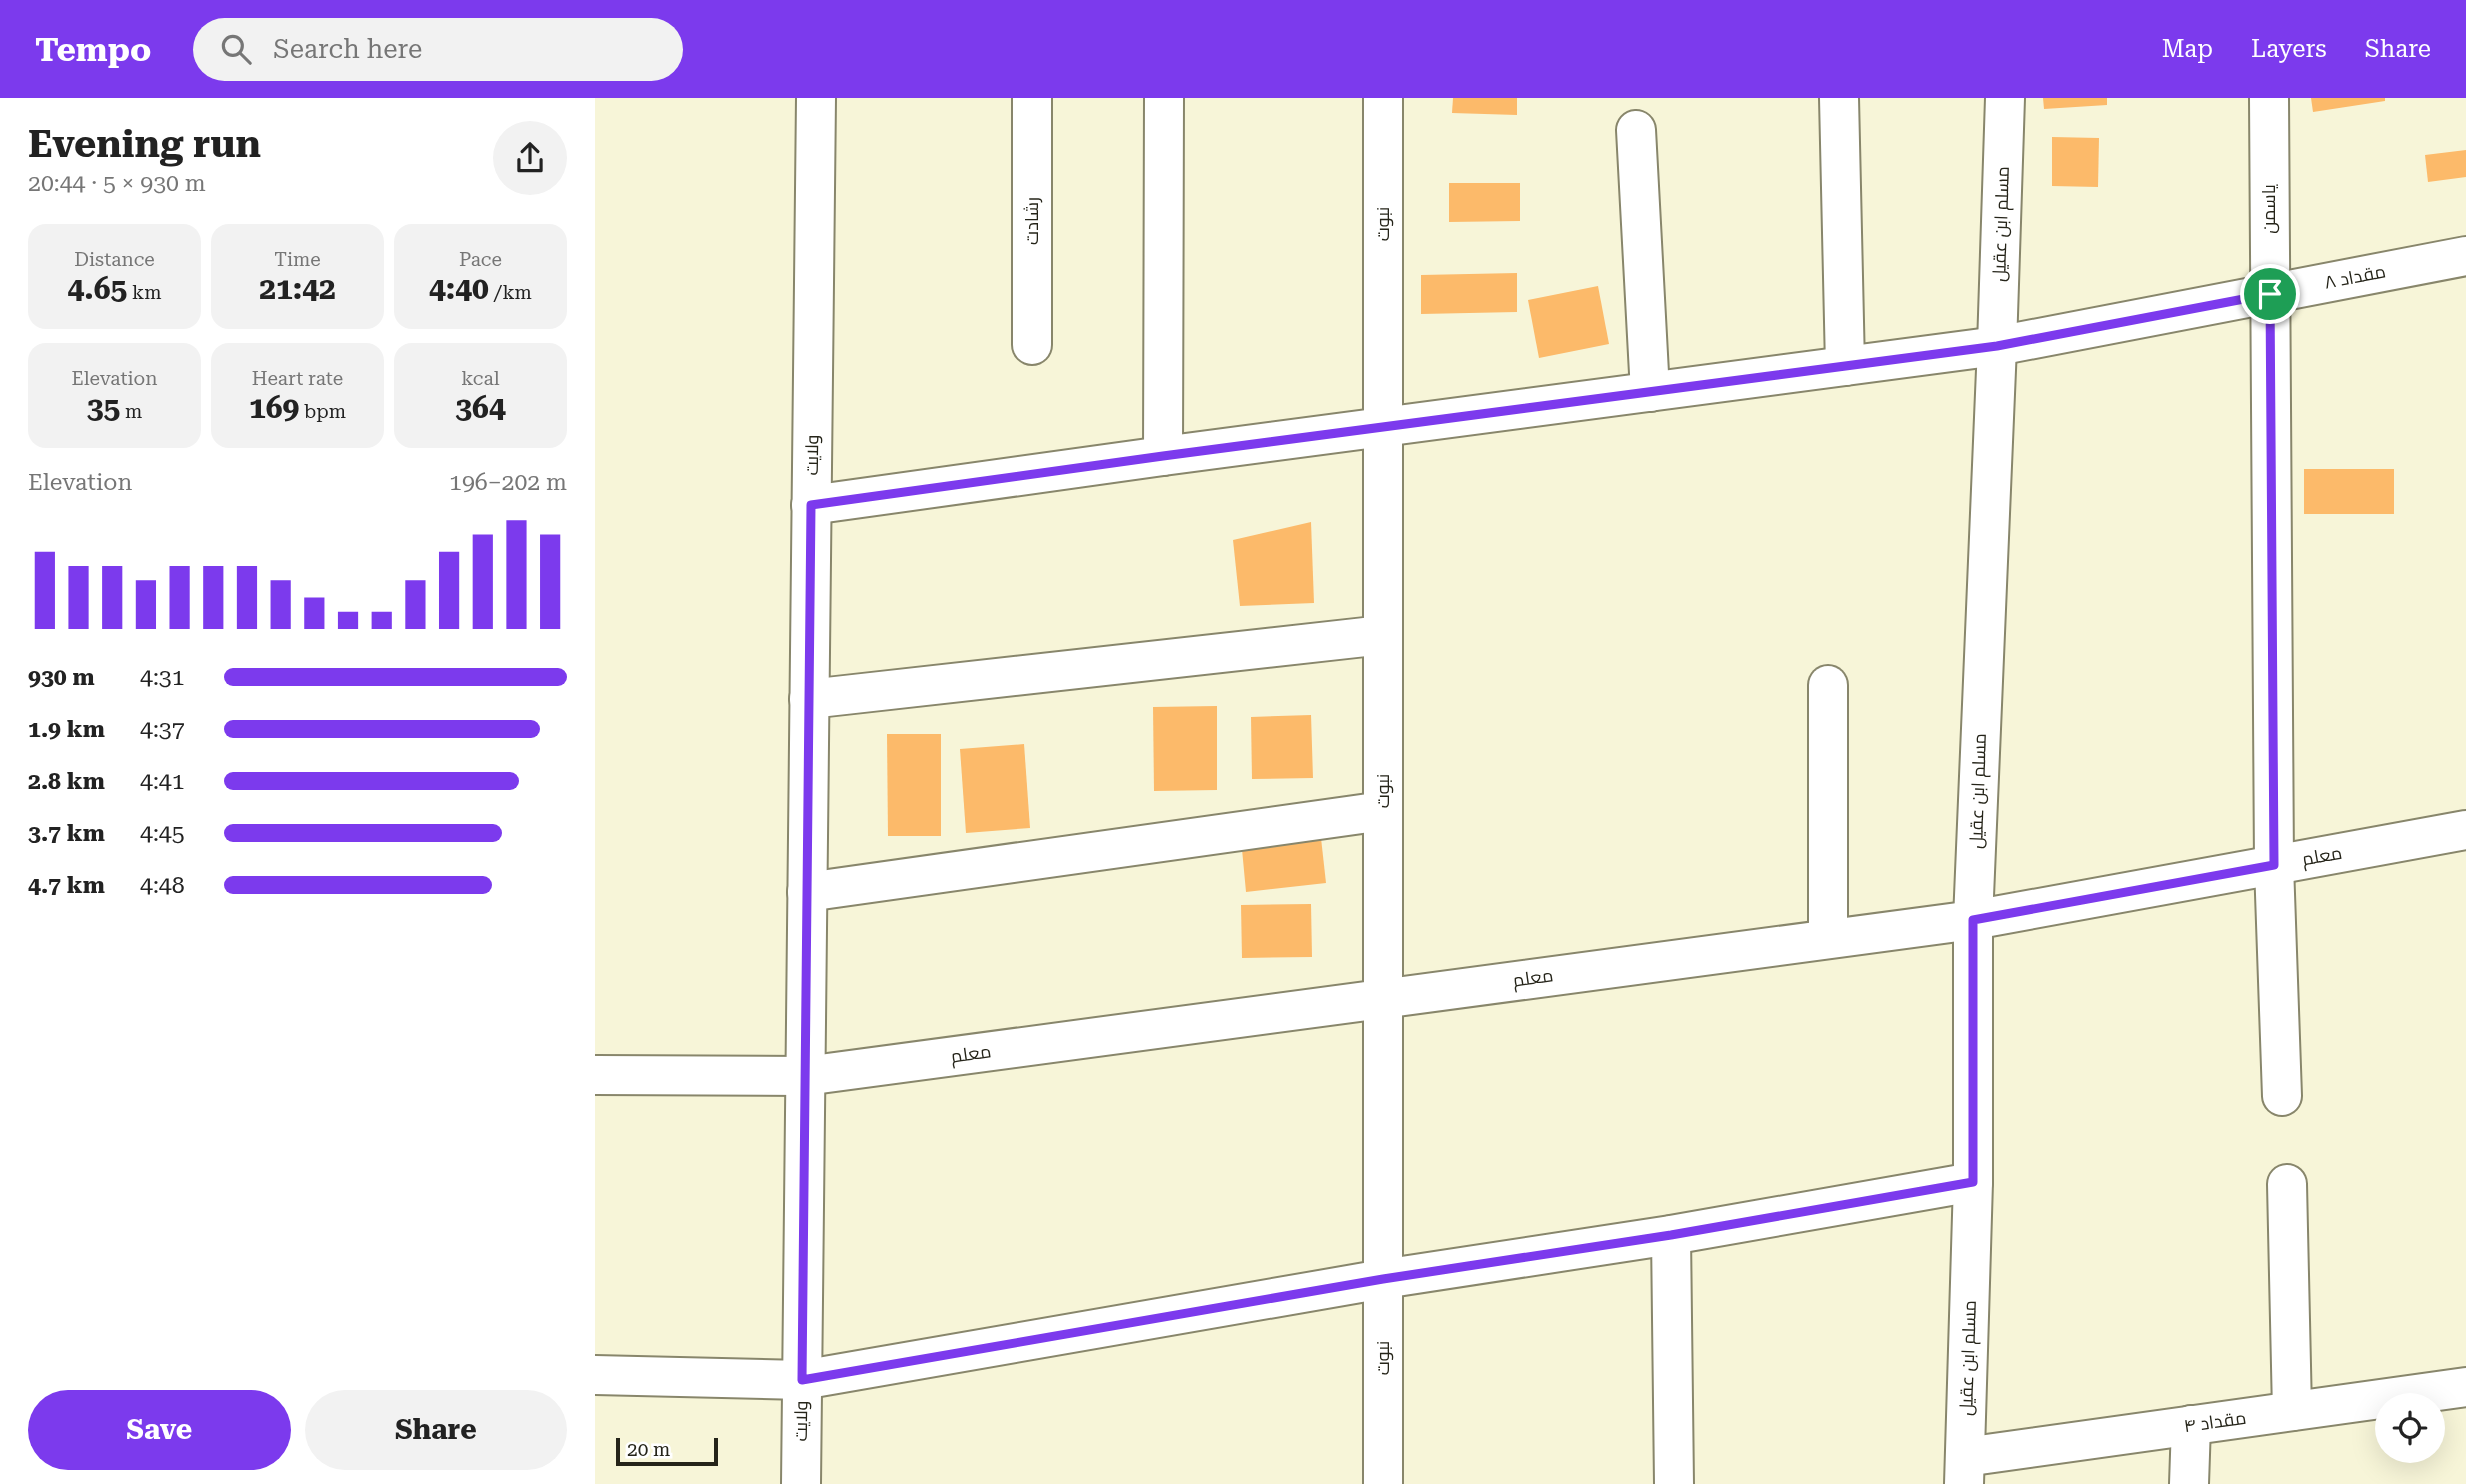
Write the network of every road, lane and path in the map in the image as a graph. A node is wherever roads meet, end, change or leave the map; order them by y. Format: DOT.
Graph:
graph roads {
  1 [pos="816,98"];
  2 [pos="1032,98"];
  3 [pos="1164,98"];
  4 [pos="1383,98"];
  5 [pos="1839,98"];
  6 [pos="2005,98"];
  7 [pos="2269,98"];
  8 [pos="1636,130"];
  9 [pos="2466,256"];
  10 [pos="2270,294"];
  11 [pos="1032,345"];
  12 [pos="1997,346"];
  13 [pos="1845,366"];
  14 [pos="1650,391"];
  15 [pos="1383,427"];
  16 [pos="1163,456"];
  17 [pos="811,505"];
  18 [pos="1383,635"];
  19 [pos="1828,685"];
  20 [pos="809,699"];
  21 [pos="1383,811"];
  22 [pos="2466,830"];
  23 [pos="2274,865"];
  24 [pos="807,892"];
  25 [pos="1973,920"];
  26 [pos="1828,938"];
  27 [pos="1383,998"];
  28 [pos="595,1075"];
  29 [pos="805,1076"];
  30 [pos="2282,1096"];
  31 [pos="1973,1182"];
  32 [pos="2287,1184"];
  33 [pos="1671,1235"];
  34 [pos="1383,1279"];
  35 [pos="595,1375"];
  36 [pos="802,1380"];
  37 [pos="2466,1387"];
  38 [pos="2292,1411"];
  39 [pos="2191,1425"];
  40 [pos="1964,1470"];
  41 [pos="801,1484"];
  42 [pos="1383,1484"];
  43 [pos="1674,1484"];
  44 [pos="2189,1484"];
  1 -- 17 [label="street, ولایت"];
  2 -- 11 [label="street, رشادت"];
  3 -- 16 [label="street"];
  4 -- 15 [label="street, نبوت"];
  5 -- 13 [label="street"];
  6 -- 12 [label="street, مسلم ابن عقیل"];
  7 -- 10 [label="street, یاسمن"];
  8 -- 14 [label="street"];
  9 -- 10 [label="street, مقداد ۸"];
  10 -- 12 [label="street, مقداد ۸"];
  10 -- 23 [label="street, یاسمن"];
  12 -- 13 [label="street, مقداد ۸"];
  12 -- 25 [label="street, مسلم ابن عقیل"];
  13 -- 14 [label="street, مقداد ۸"];
  14 -- 15 [label="street, مقداد ۸"];
  15 -- 16 [label="street, مقداد ۸"];
  15 -- 18 [label="street, نبوت"];
  16 -- 17 [label="street, مقداد ۸"];
  17 -- 20 [label="street, ولایت"];
  18 -- 20 [label="street"];
  18 -- 21 [label="street, نبوت"];
  19 -- 26 [label="street"];
  20 -- 24 [label="street, ولایت"];
  21 -- 24 [label="street"];
  21 -- 27 [label="street, نبوت"];
  22 -- 23 [label="street, معلم"];
  23 -- 25 [label="street, معلم"];
  23 -- 30 [label="street, یاسمن"];
  24 -- 29 [label="street, ولایت"];
  25 -- 26 [label="street, معلم"];
  25 -- 31 [label="street, مسلم ابن عقیل"];
  26 -- 27 [label="street, معلم"];
  27 -- 29 [label="street, معلم"];
  27 -- 34 [label="street, نبوت"];
  28 -- 29 [label="street, معلم"];
  29 -- 36 [label="street, ولایت"];
  31 -- 33 [label="street"];
  31 -- 40 [label="street, مسلم ابن عقیل"];
  32 -- 38 [label="street"];
  33 -- 34 [label="street"];
  33 -- 43 [label="street"];
  34 -- 36 [label="street"];
  34 -- 42 [label="street, نبوت"];
  35 -- 36 [label="street"];
  36 -- 41 [label="street, ولایت"];
  37 -- 38 [label="street, مقداد ۴"];
  38 -- 39 [label="street, مقداد ۴"];
  39 -- 40 [label="street, مقداد ۴"];
  39 -- 44 [label="street"];
}
